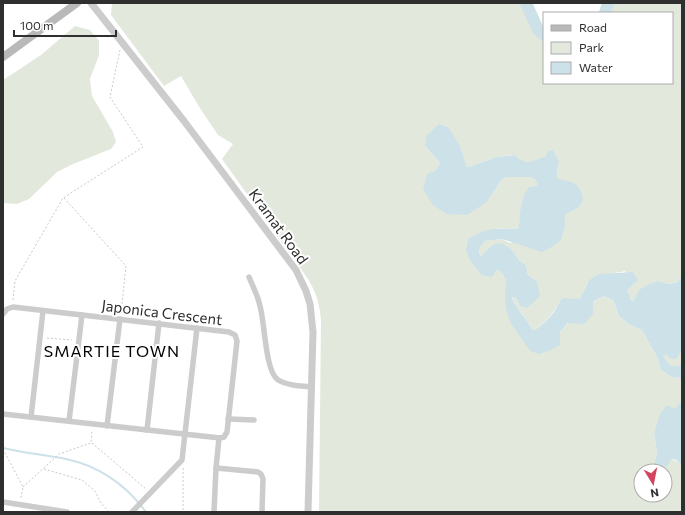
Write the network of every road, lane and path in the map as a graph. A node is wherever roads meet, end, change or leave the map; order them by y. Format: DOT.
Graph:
graph roads {
  1 [pos="77,3"];
  2 [pos="91,3"];
  3 [pos="122,42"];
  4 [pos="3,57"];
  5 [pos="63,198"];
  6 [pos="249,277"];
  7 [pos="13,307"];
  8 [pos="43,311"];
  9 [pos="3,314"];
  10 [pos="82,315"];
  11 [pos="120,319"];
  12 [pos="159,323"];
  13 [pos="197,328"];
  14 [pos="40,337"];
  15 [pos="79,341"];
  16 [pos="312,387"];
  17 [pos="3,414"];
  18 [pos="31,417"];
  19 [pos="228,419"];
  20 [pos="254,420"];
  21 [pos="69,421"];
  22 [pos="93,424"];
  23 [pos="107,426"];
  24 [pos="147,430"];
  25 [pos="186,435"];
  26 [pos="219,438"];
  27 [pos="91,443"];
  28 [pos="3,449"];
  29 [pos="182,460"];
  30 [pos="216,468"];
  31 [pos="43,469"];
  32 [pos="23,487"];
  33 [pos="148,495"];
  34 [pos="3,502"];
  35 [pos="20,505"];
  36 [pos="67,512"];
  37 [pos="109,512"];
  38 [pos="132,512"];
  39 [pos="183,512"];
  40 [pos="214,512"];
  41 [pos="262,512"];
  42 [pos="308,512"];
  1 -- 4 [label="main road"];
  2 -- 3 [label="street, Kramat Road"];
  3 -- 5 [label="path"];
  3 -- 16 [label="street, Kramat Road"];
  5 -- 7 [label="path"];
  5 -- 11 [label="path"];
  6 -- 16 [label="street"];
  7 -- 8 [label="street, Japonica Crescent"];
  7 -- 9 [label="street"];
  8 -- 10 [label="street, Japonica Crescent"];
  8 -- 14 [label="street"];
  10 -- 11 [label="street, Japonica Crescent"];
  10 -- 15 [label="street"];
  11 -- 12 [label="street, Japonica Crescent"];
  11 -- 23 [label="street"];
  12 -- 13 [label="street, Japonica Crescent"];
  12 -- 24 [label="street"];
  13 -- 19 [label="street, Japonica Crescent"];
  13 -- 25 [label="street"];
  14 -- 15 [label="path"];
  14 -- 18 [label="street"];
  15 -- 21 [label="street"];
  16 -- 42 [label="street, Kramat Road"];
  17 -- 18 [label="street"];
  18 -- 21 [label="street"];
  19 -- 20 [label="street"];
  19 -- 26 [label="street, Japonica Crescent"];
  21 -- 22 [label="street"];
  22 -- 23 [label="street"];
  22 -- 27 [label="path"];
  23 -- 24 [label="street"];
  24 -- 25 [label="street"];
  25 -- 26 [label="street"];
  25 -- 29 [label="street"];
  26 -- 30 [label="street"];
  27 -- 31 [label="path"];
  27 -- 33 [label="path"];
  28 -- 32 [label="path"];
  29 -- 33 [label="street"];
  29 -- 39 [label="path"];
  30 -- 40 [label="street"];
  30 -- 41 [label="street"];
  31 -- 32 [label="path"];
  31 -- 37 [label="path"];
  32 -- 35 [label="path"];
  33 -- 38 [label="street"];
  34 -- 35 [label="street"];
  35 -- 36 [label="street"];
}
